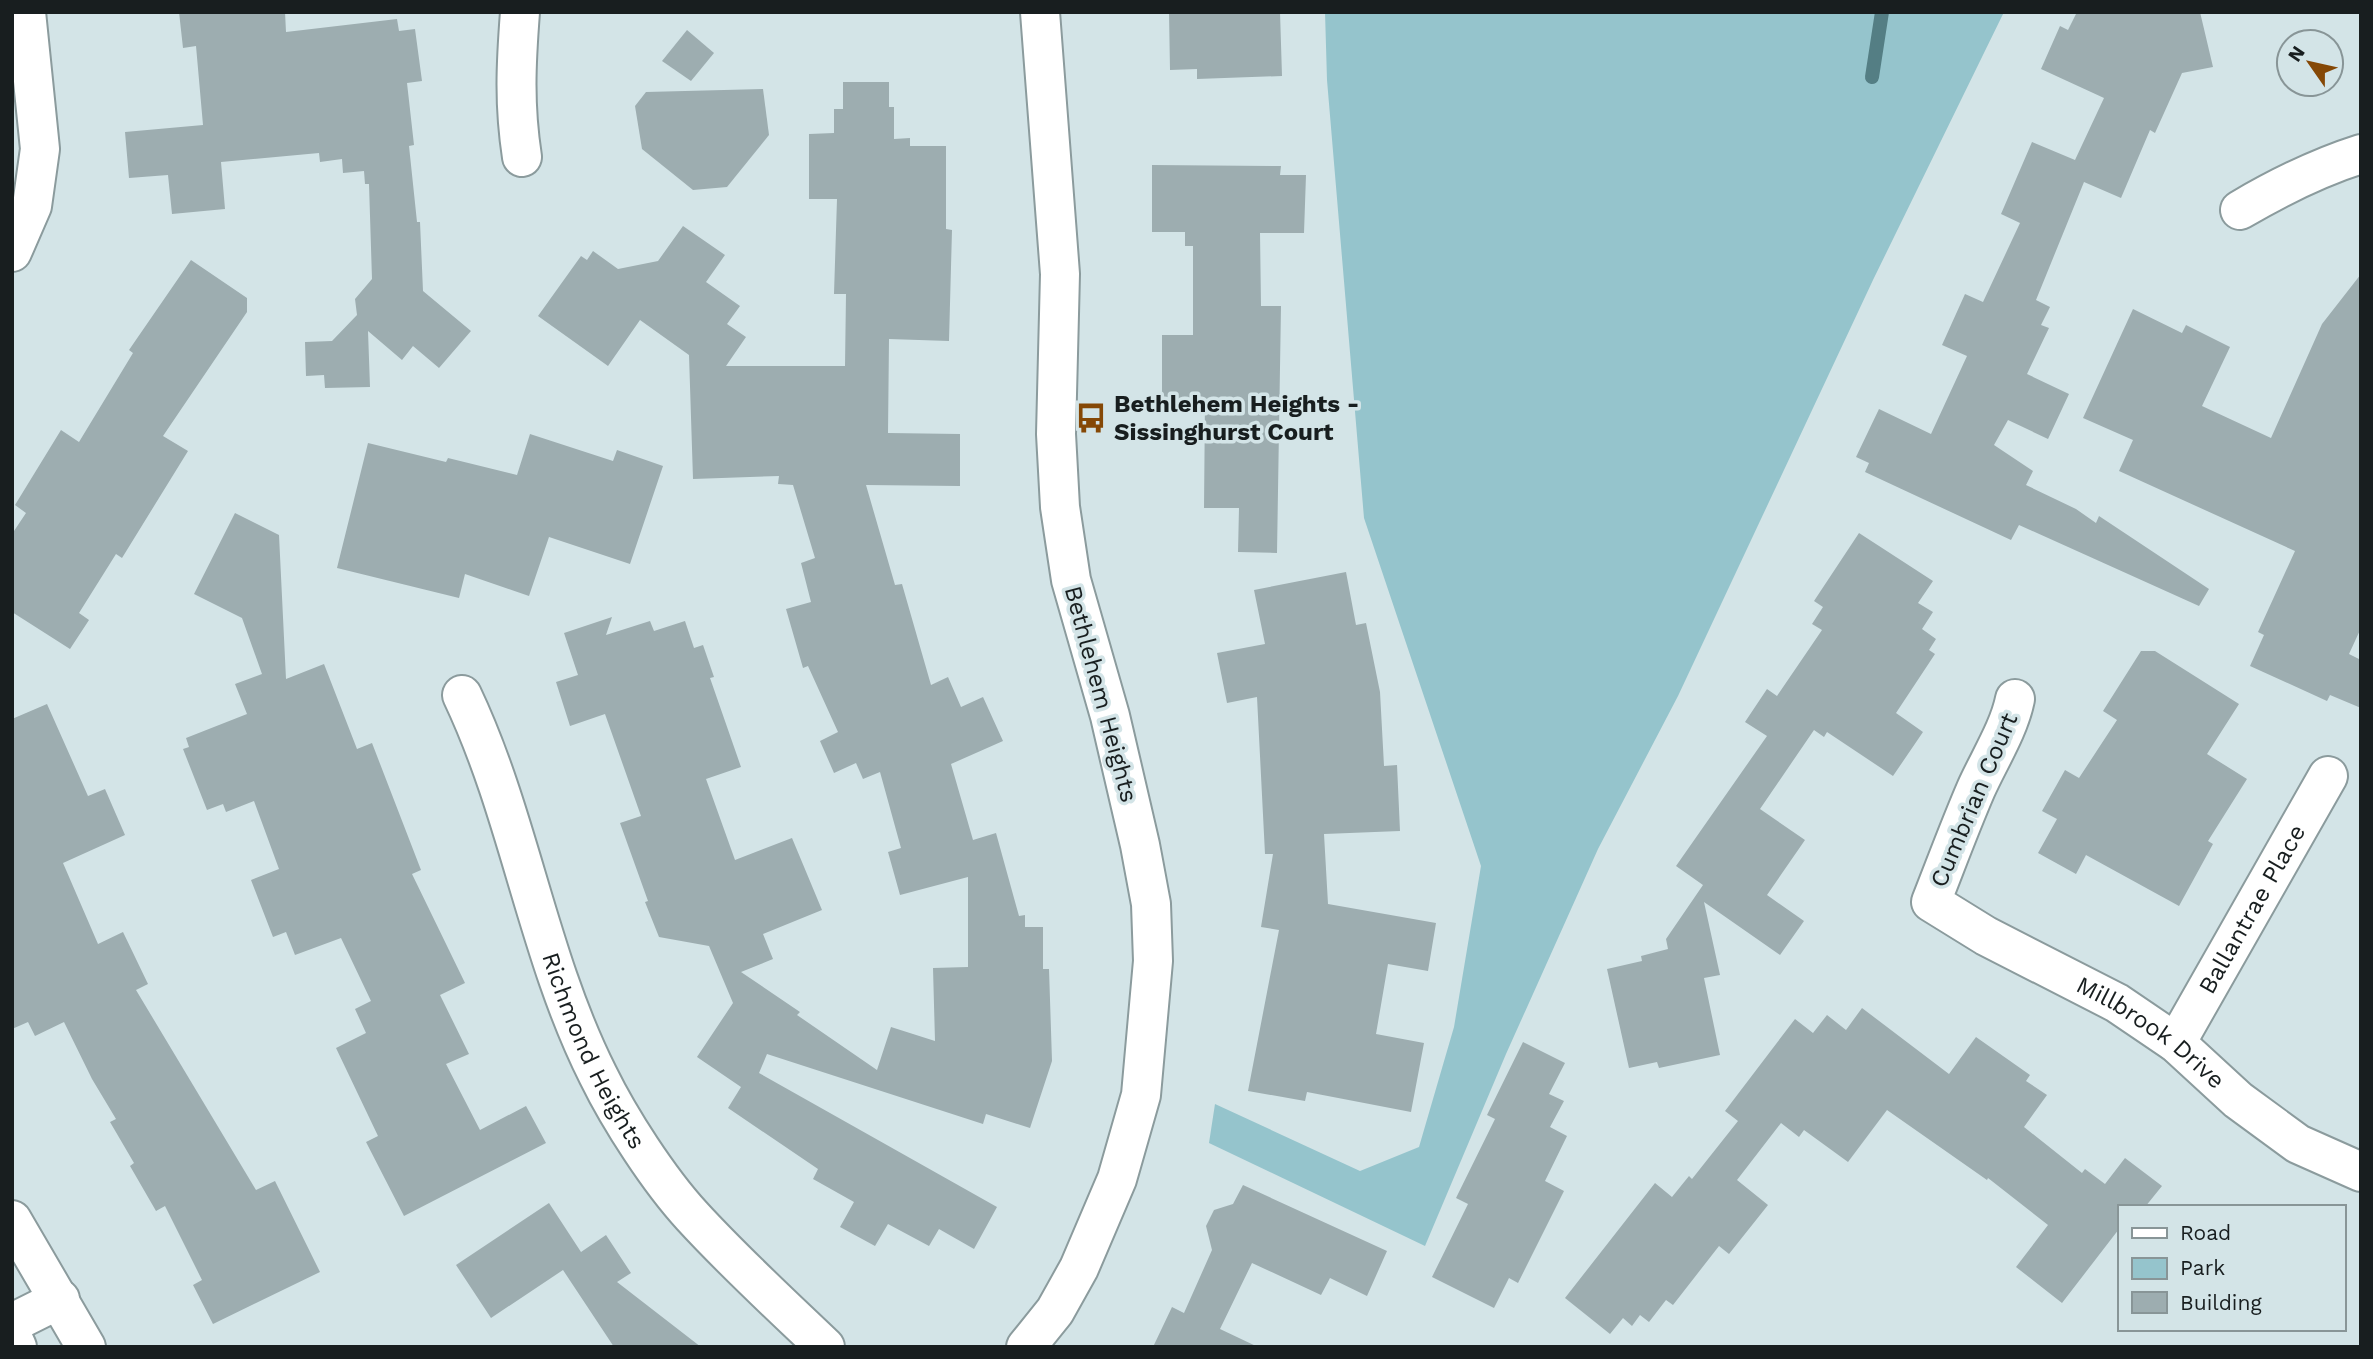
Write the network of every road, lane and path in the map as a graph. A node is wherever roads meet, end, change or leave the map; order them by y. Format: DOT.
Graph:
graph roads {
  1 [pos="26,12"];
  2 [pos="520,12"];
  3 [pos="1040,12"];
  4 [pos="2361,154"];
  5 [pos="522,157"];
  6 [pos="2239,209"];
  7 [pos="12,252"];
  8 [pos="462,695"];
  9 [pos="2015,699"];
  10 [pos="2328,776"];
  11 [pos="1931,902"];
  12 [pos="2176,1043"];
  13 [pos="2361,1172"];
  14 [pos="12,1220"];
  15 [pos="60,1299"];
  16 [pos="12,1323"];
  17 [pos="12,1336"];
  18 [pos="17,1347"];
  19 [pos="86,1347"];
  20 [pos="825,1347"];
  21 [pos="1026,1347"];
  1 -- 7 [label="street"];
  2 -- 5 [label="street"];
  3 -- 21 [label="street, Bethlehem Heights"];
  4 -- 6 [label="street"];
  8 -- 20 [label="street, Richmond Heights"];
  9 -- 11 [label="street, Cumbrian Court"];
  10 -- 12 [label="street, Ballantrae Place"];
  11 -- 12 [label="street, Millbrook Drive"];
  12 -- 13 [label="street, Millbrook Drive"];
  14 -- 15 [label="street"];
  15 -- 16 [label="street"];
  15 -- 19 [label="street"];
  17 -- 18 [label="street"];
}
